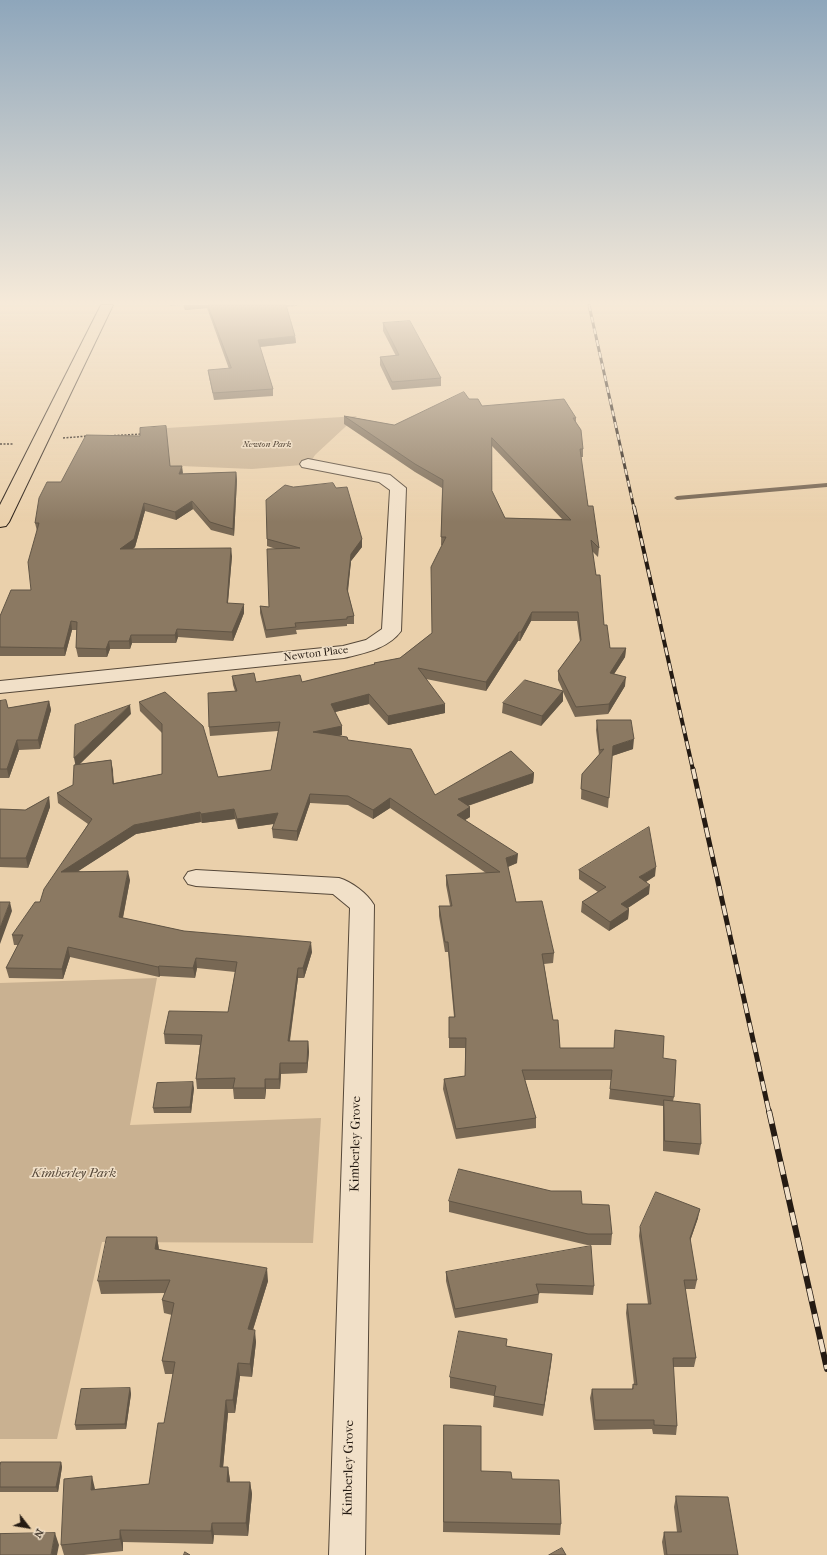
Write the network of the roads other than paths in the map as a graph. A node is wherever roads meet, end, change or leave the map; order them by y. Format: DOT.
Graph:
graph roads {
  1 [pos="71,378"];
  2 [pos="308,464"];
  3 [pos="0,522"];
  4 [pos="0,687"];
  5 [pos="196,878"];
  6 [pos="347,1555"];
  1 -- 3 [label="main road"];
  2 -- 4 [label="street, Newton Place"];
  5 -- 6 [label="street, Kimberley Grove"];
}
